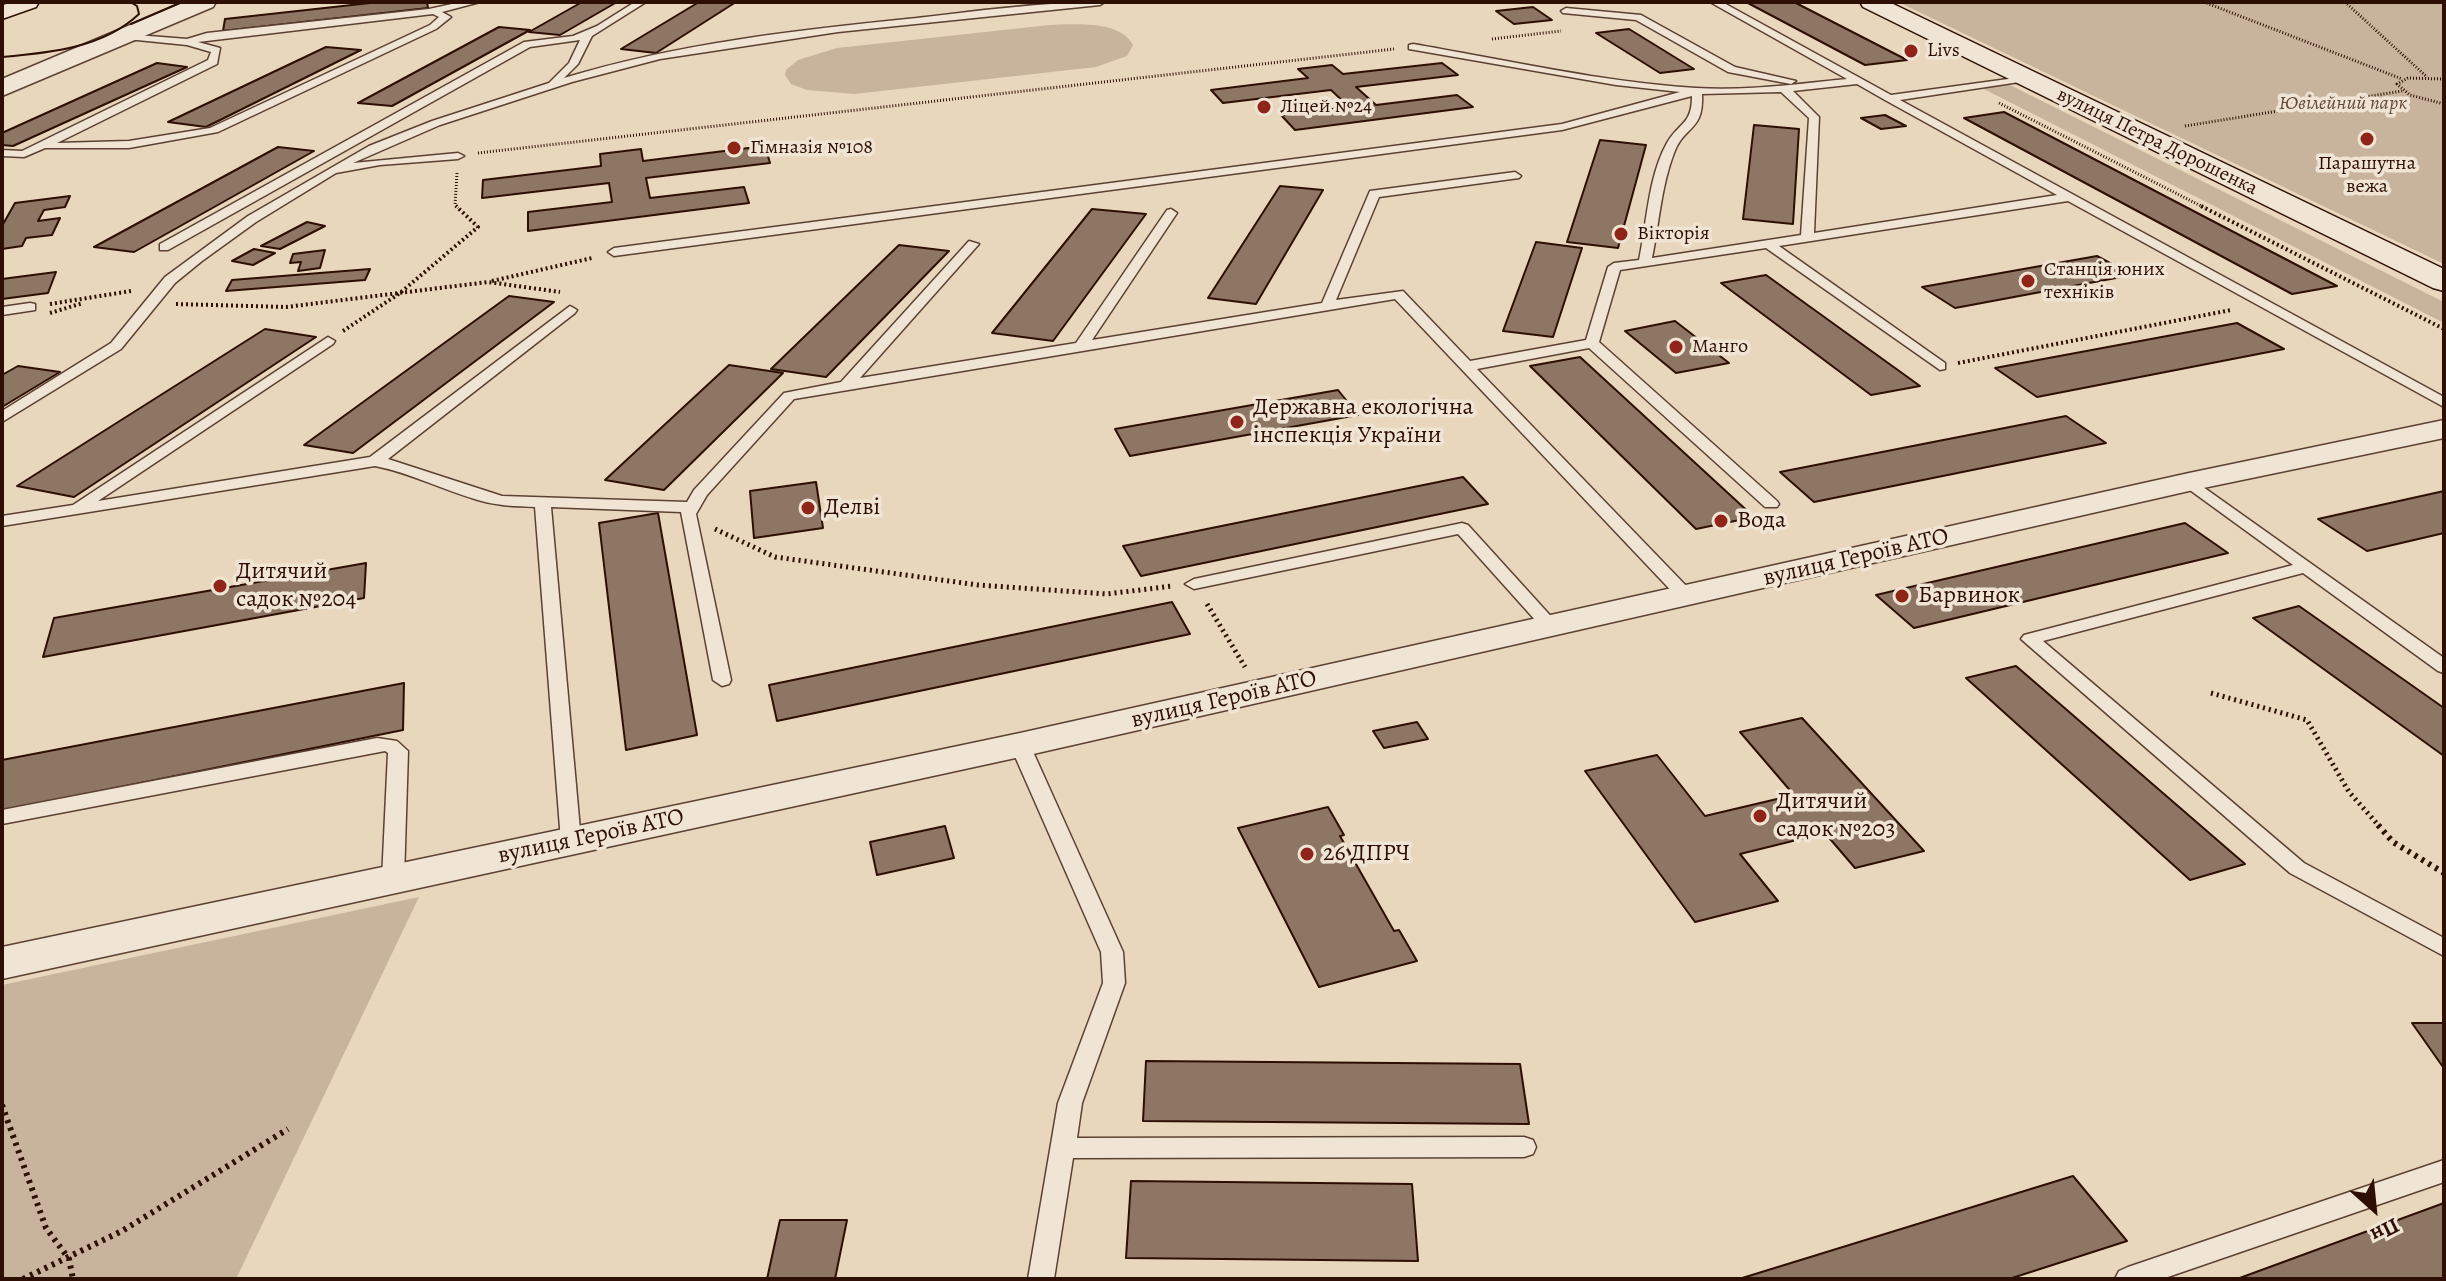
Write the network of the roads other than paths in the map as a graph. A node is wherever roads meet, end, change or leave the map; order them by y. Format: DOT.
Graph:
graph roads {
  1 [pos="28,2"];
  2 [pos="205,2"];
  3 [pos="475,2"];
  4 [pos="641,2"];
  5 [pos="1100,2"];
  6 [pos="1715,2"];
  7 [pos="1871,2"];
  8 [pos="430,11"];
  9 [pos="1566,11"];
  10 [pos="2,12"];
  11 [pos="127,36"];
  12 [pos="587,36"];
  13 [pos="188,42"];
  14 [pos="1413,47"];
  15 [pos="2026,78"];
  16 [pos="1858,81"];
  17 [pos="551,86"];
  18 [pos="1822,87"];
  19 [pos="2,88"];
  20 [pos="1784,89"];
  21 [pos="1697,91"];
  22 [pos="1889,98"];
  23 [pos="43,145"];
  24 [pos="2,153"];
  25 [pos="458,156"];
  26 [pos="333,170"];
  27 [pos="1515,176"];
  28 [pos="2069,197"];
  29 [pos="1171,213"];
  30 [pos="1807,238"];
  31 [pos="973,244"];
  32 [pos="1768,244"];
  33 [pos="164,247"];
  34 [pos="614,252"];
  35 [pos="1645,263"];
  36 [pos="2444,281"];
  37 [pos="1327,306"];
  38 [pos="30,307"];
  39 [pos="570,310"];
  40 [pos="2,311"];
  41 [pos="328,341"];
  42 [pos="1592,343"];
  43 [pos="1081,346"];
  44 [pos="1468,366"];
  45 [pos="1940,366"];
  46 [pos="846,385"];
  47 [pos="2444,403"];
  48 [pos="2,418"];
  49 [pos="2444,429"];
  50 [pos="375,461"];
  51 [pos="2189,482"];
  52 [pos="543,503"];
  53 [pos="1771,504"];
  54 [pos="692,507"];
  55 [pos="74,510"];
  56 [pos="2,521"];
  57 [pos="2305,567"];
  58 [pos="1194,584"];
  59 [pos="1687,597"];
  60 [pos="1551,627"];
  61 [pos="2444,667"];
  62 [pos="722,680"];
  63 [pos="1020,745"];
  64 [pos="2,817"];
  65 [pos="571,841"];
  66 [pos="393,879"];
  67 [pos="2444,948"];
  68 [pos="2,963"];
  69 [pos="1524,1147"];
  70 [pos="1063,1148"];
  71 [pos="2444,1171"];
  72 [pos="1041,1279"];
  73 [pos="2128,1279"];
  1 -- 10 [label="main road"];
  2 -- 11 [label="main road"];
  3 -- 8 [label="lane"];
  4 -- 12 [label="lane"];
  5 -- 17 [label="lane"];
  6 -- 16 [label="lane"];
  7 -- 15 [label="main road, вулиця Петра Дорошенка"];
  8 -- 13 [label="lane"];
  8 -- 23 [label="lane"];
  9 -- 18 [label="lane"];
  11 -- 13 [label="lane"];
  11 -- 19 [label="main road"];
  12 -- 17 [label="lane"];
  12 -- 33 [label="lane"];
  13 -- 23 [label="lane"];
  14 -- 21 [label="lane"];
  15 -- 22 [label="lane"];
  15 -- 36 [label="main road, вулиця Петра Дорошенка"];
  16 -- 18 [label="lane"];
  16 -- 22 [label="lane"];
  17 -- 26 [label="lane"];
  18 -- 20 [label="lane"];
  20 -- 21 [label="lane"];
  20 -- 30 [label="lane"];
  21 -- 34 [label="lane"];
  21 -- 35 [label="lane"];
  22 -- 28 [label="lane"];
  23 -- 24 [label="lane"];
  25 -- 26 [label="lane"];
  26 -- 48 [label="lane"];
  27 -- 37 [label="lane"];
  28 -- 30 [label="lane"];
  28 -- 47 [label="lane"];
  29 -- 43 [label="lane"];
  30 -- 32 [label="lane"];
  31 -- 46 [label="lane"];
  32 -- 35 [label="lane"];
  32 -- 45 [label="lane"];
  35 -- 42 [label="lane"];
  37 -- 43 [label="lane"];
  37 -- 44 [label="lane"];
  38 -- 40 [label="lane"];
  39 -- 50 [label="lane"];
  41 -- 55 [label="lane"];
  42 -- 44 [label="lane"];
  42 -- 53 [label="lane"];
  43 -- 46 [label="lane"];
  44 -- 59 [label="lane"];
  46 -- 54 [label="lane"];
  49 -- 51 [label="street, вулиця Героїв АТО"];
  50 -- 52 [label="lane"];
  50 -- 55 [label="lane"];
  51 -- 57 [label="lane"];
  51 -- 59 [label="street, вулиця Героїв АТО"];
  52 -- 54 [label="lane"];
  52 -- 65 [label="lane"];
  54 -- 62 [label="lane"];
  55 -- 56 [label="lane"];
  57 -- 61 [label="lane"];
  57 -- 67 [label="lane"];
  58 -- 60 [label="lane"];
  59 -- 60 [label="street, вулиця Героїв АТО"];
  60 -- 63 [label="street, вулиця Героїв АТО"];
  63 -- 65 [label="street, вулиця Героїв АТО"];
  63 -- 70 [label="lane"];
  64 -- 66 [label="lane"];
  65 -- 66 [label="street, вулиця Героїв АТО"];
  66 -- 68 [label="street, вулиця Героїв АТО"];
  69 -- 70 [label="lane"];
  70 -- 72 [label="lane"];
  71 -- 73 [label="lane"];
}
